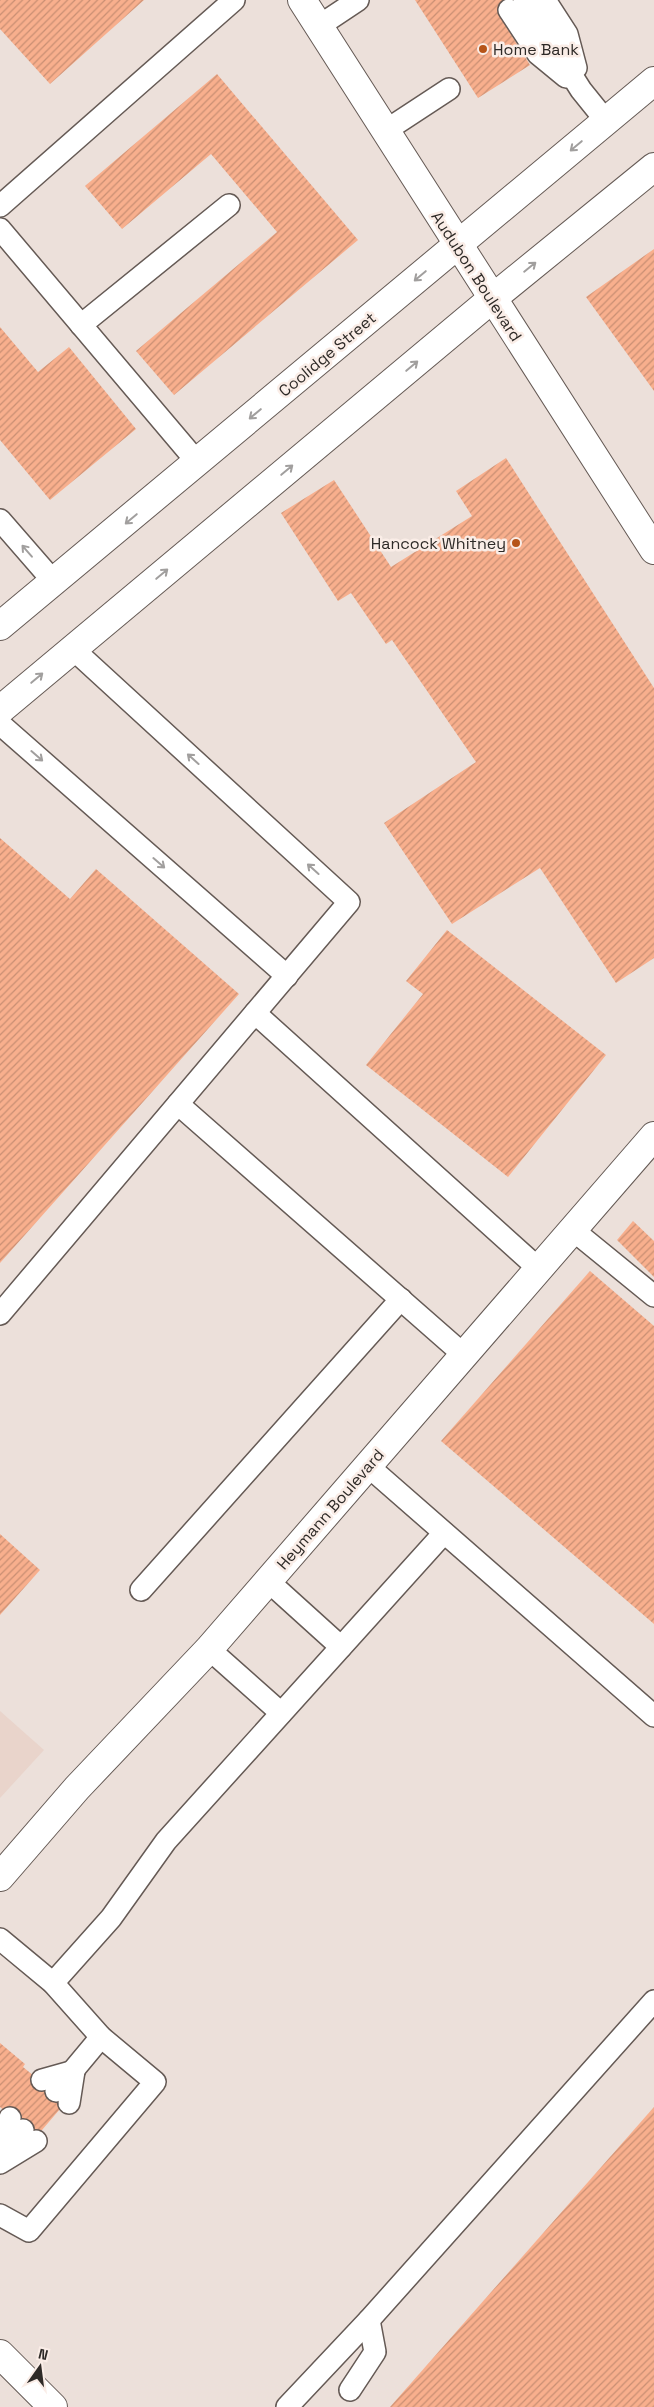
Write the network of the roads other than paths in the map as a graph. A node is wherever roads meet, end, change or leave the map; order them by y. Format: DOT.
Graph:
graph roads {
  1 [pos="234,0"];
  2 [pos="302,0"];
  3 [pos="358,0"];
  4 [pos="545,0"];
  5 [pos="517,5"];
  6 [pos="319,26"];
  7 [pos="654,81"];
  8 [pos="450,89"];
  9 [pos="581,90"];
  10 [pos="606,121"];
  11 [pos="385,131"];
  12 [pos="654,167"];
  13 [pos="0,206"];
  14 [pos="229,206"];
  15 [pos="0,229"];
  16 [pos="457,245"];
  17 [pos="492,298"];
  18 [pos="81,325"];
  19 [pos="198,463"];
  20 [pos="0,520"];
  21 [pos="654,550"];
  22 [pos="54,582"];
  23 [pos="0,626"];
  24 [pos="73,649"];
  25 [pos="0,710"];
  26 [pos="0,724"];
  27 [pos="286,976"];
  28 [pos="255,1013"];
  29 [pos="178,1104"];
  30 [pos="654,1136"];
  31 [pos="573,1230"];
  32 [pos="539,1269"];
  33 [pos="654,1296"];
  34 [pos="401,1299"];
  35 [pos="0,1314"];
  36 [pos="464,1355"];
  37 [pos="368,1466"];
  38 [pos="444,1533"];
  39 [pos="268,1580"];
  40 [pos="141,1590"];
  41 [pos="341,1647"];
  42 [pos="209,1649"];
  43 [pos="281,1713"];
  44 [pos="654,1716"];
  45 [pos="0,1876"];
  46 [pos="0,1939"];
  47 [pos="53,1983"];
  48 [pos="654,2001"];
  49 [pos="101,2037"];
  50 [pos="74,2070"];
  51 [pos="23,2130"];
  52 [pos="0,2143"];
  53 [pos="0,2157"];
  54 [pos="0,2163"];
  55 [pos="0,2215"];
  56 [pos="368,2320"];
  57 [pos="0,2354"];
  58 [pos="350,2390"];
  59 [pos="53,2407"];
  60 [pos="286,2407"];
  1 -- 13 [label="lane"];
  2 -- 6 [label="street, Audubon Boulevard"];
  3 -- 6 [label="lane"];
  4 -- 9 [label="lane"];
  5 -- 9 [label="lane"];
  6 -- 11 [label="street, Audubon Boulevard"];
  7 -- 10 [label="street, Coolidge Street"];
  8 -- 11 [label="lane"];
  9 -- 10 [label="lane"];
  10 -- 16 [label="street, Coolidge Street, one-way"];
  11 -- 16 [label="street, Audubon Boulevard"];
  17 -- 12 [label="street, one-way"];
  14 -- 18 [label="lane"];
  15 -- 18 [label="lane"];
  16 -- 17 [label="street, Audubon Boulevard"];
  16 -- 19 [label="street, Coolidge Street, one-way"];
  17 -- 21 [label="street, Audubon Boulevard"];
  24 -- 17 [label="street, one-way"];
  18 -- 19 [label="lane"];
  19 -- 22 [label="street, Coolidge Street, one-way"];
  22 -- 20 [label="lane, one-way"];
  22 -- 23 [label="street, Coolidge Street"];
  25 -- 24 [label="street, one-way"];
  27 -- 24 [label="lane, one-way"];
  26 -- 27 [label="lane, one-way"];
  27 -- 28 [label="lane"];
  28 -- 29 [label="lane"];
  28 -- 32 [label="lane"];
  29 -- 34 [label="lane"];
  29 -- 35 [label="lane"];
  30 -- 31 [label="street, Heymann Boulevard"];
  31 -- 32 [label="street, Heymann Boulevard"];
  31 -- 33 [label="lane"];
  32 -- 36 [label="street, Heymann Boulevard"];
  34 -- 36 [label="lane"];
  34 -- 40 [label="lane"];
  36 -- 37 [label="street, Heymann Boulevard"];
  37 -- 38 [label="lane"];
  37 -- 39 [label="street, Heymann Boulevard"];
  38 -- 41 [label="lane"];
  38 -- 44 [label="lane"];
  39 -- 41 [label="lane"];
  39 -- 42 [label="street, Heymann Boulevard"];
  41 -- 43 [label="lane"];
  42 -- 43 [label="lane"];
  42 -- 45 [label="street, Heymann Boulevard"];
  43 -- 47 [label="lane"];
  46 -- 47 [label="lane"];
  47 -- 49 [label="lane"];
  48 -- 56 [label="lane"];
  49 -- 50 [label="lane"];
  49 -- 55 [label="lane"];
  50 -- 50 [label="lane"];
  51 -- 52 [label="lane"];
  51 -- 53 [label="lane"];
  51 -- 54 [label="lane"];
  56 -- 58 [label="lane"];
  56 -- 60 [label="lane"];
  57 -- 59 [label="street"];
}
